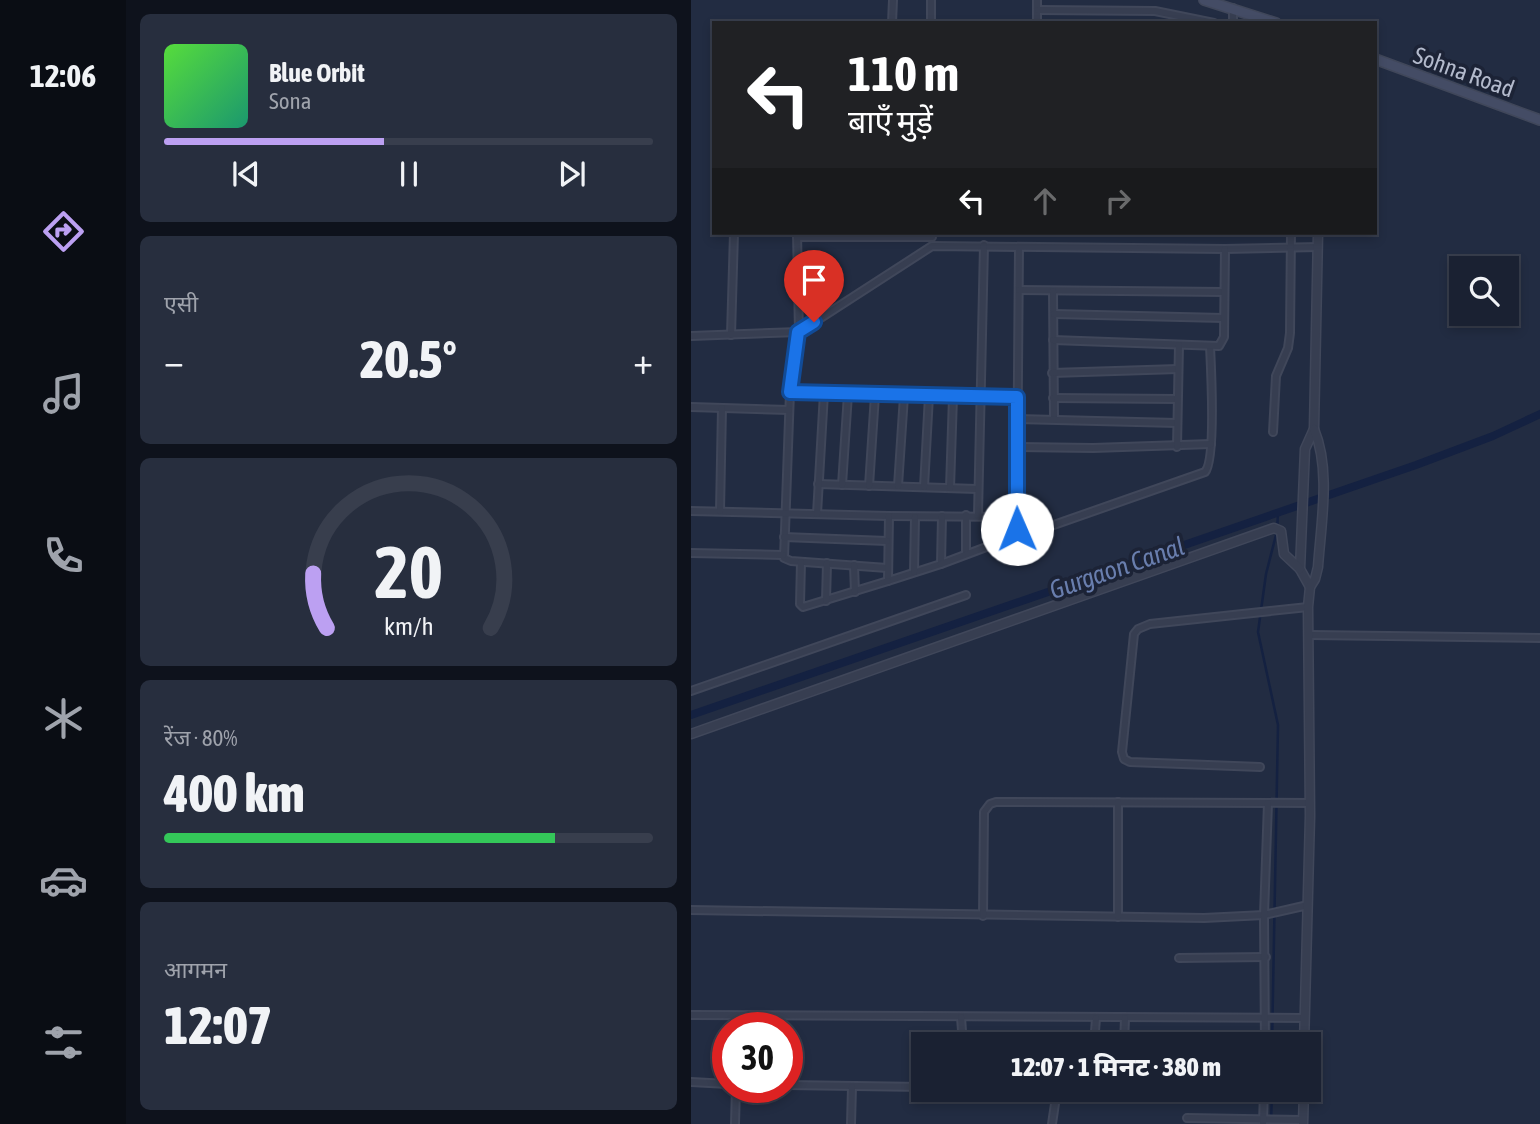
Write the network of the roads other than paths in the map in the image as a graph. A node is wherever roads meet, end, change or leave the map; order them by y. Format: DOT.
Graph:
graph roads {
  1 [pos="893,0"];
  2 [pos="931,0"];
  3 [pos="1037,0"];
  4 [pos="1204,0"];
  5 [pos="1232,8"];
  6 [pos="1037,10"];
  7 [pos="892,21"];
  8 [pos="931,21"];
  9 [pos="1037,21"];
  10 [pos="1204,21"];
  11 [pos="1232,21"];
  12 [pos="1269,21"];
  13 [pos="1377,61"];
  14 [pos="1540,120"];
  15 [pos="734,235"];
  16 [pos="797,235"];
  17 [pos="932,235"];
  18 [pos="1291,235"];
  19 [pos="1318,235"];
  20 [pos="984,245"];
  21 [pos="932,246"];
  22 [pos="1019,247"];
  23 [pos="1292,247"];
  24 [pos="1318,247"];
  25 [pos="1225,249"];
  26 [pos="1019,290"];
  27 [pos="1053,291"];
  28 [pos="1224,292"];
  29 [pos="1054,314"];
  30 [pos="1223,318"];
  31 [pos="798,332"];
  32 [pos="731,335"];
  33 [pos="691,336"];
  34 [pos="1053,340"];
  35 [pos="1179,345"];
  36 [pos="1210,346"];
  37 [pos="1178,369"];
  38 [pos="1052,373"];
  39 [pos="790,392"];
  40 [pos="824,393"];
  41 [pos="848,394"];
  42 [pos="875,395"];
  43 [pos="904,396"];
  44 [pos="929,396"];
  45 [pos="953,397"];
  46 [pos="980,397"];
  47 [pos="1017,397"];
  48 [pos="1053,398"];
  49 [pos="1176,399"];
  50 [pos="691,407"];
  51 [pos="722,408"];
  52 [pos="789,410"];
  53 [pos="1017,419"];
  54 [pos="1054,419"];
  55 [pos="1177,422"];
  56 [pos="1314,429"];
  57 [pos="1273,432"];
  58 [pos="1211,444"];
  59 [pos="1017,447"];
  60 [pos="1177,447"];
  61 [pos="818,484"];
  62 [pos="842,485"];
  63 [pos="869,486"];
  64 [pos="898,486"];
  65 [pos="924,487"];
  66 [pos="949,488"];
  67 [pos="977,488"];
  68 [pos="691,511"];
  69 [pos="720,511"];
  70 [pos="786,512"];
  71 [pos="817,514"];
  72 [pos="966,515"];
  73 [pos="977,515"];
  74 [pos="889,516"];
  75 [pos="942,516"];
  76 [pos="991,516"];
  77 [pos="915,517"];
  78 [pos="1017,517"];
  79 [pos="784,537"];
  80 [pos="887,541"];
  81 [pos="691,553"];
  82 [pos="966,554"];
  83 [pos="783,555"];
  84 [pos="801,562"];
  85 [pos="826,563"];
  86 [pos="941,564"];
  87 [pos="854,565"];
  88 [pos="887,568"];
  89 [pos="1300,569"];
  90 [pos="914,572"];
  91 [pos="888,581"];
  92 [pos="1310,587"];
  93 [pos="854,592"];
  94 [pos="966,594"];
  95 [pos="826,601"];
  96 [pos="1308,607"];
  97 [pos="1310,635"];
  98 [pos="1540,638"];
  99 [pos="691,691"];
  100 [pos="691,734"];
  101 [pos="1260,767"];
  102 [pos="1118,802"];
  103 [pos="1271,803"];
  104 [pos="1310,803"];
  105 [pos="1308,905"];
  106 [pos="691,910"];
  107 [pos="1268,914"];
  108 [pos="983,916"];
  109 [pos="1118,917"];
  110 [pos="1266,957"];
  111 [pos="1179,958"];
  112 [pos="691,1015"];
  113 [pos="961,1017"];
  114 [pos="1096,1018"];
  115 [pos="1125,1018"];
  116 [pos="1271,1018"];
  117 [pos="1305,1018"];
  118 [pos="962,1032"];
  119 [pos="1095,1032"];
  120 [pos="1124,1032"];
  121 [pos="1268,1032"];
  122 [pos="1304,1032"];
  123 [pos="691,1083"];
  124 [pos="712,1084"];
  125 [pos="803,1085"];
  126 [pos="852,1087"];
  127 [pos="911,1087"];
  128 [pos="1055,1102"];
  129 [pos="1265,1102"];
  130 [pos="1304,1102"];
  131 [pos="736,1103"];
  132 [pos="1187,1118"];
  133 [pos="1267,1121"];
  134 [pos="1303,1122"];
  135 [pos="735,1124"];
  136 [pos="851,1124"];
  137 [pos="1052,1124"];
  1 -- 7 [label="street"];
  2 -- 8 [label="street"];
  3 -- 6 [label="street"];
  4 -- 5 [label="main road"];
  5 -- 11 [label="street"];
  5 -- 12 [label="main road"];
  6 -- 9 [label="street"];
  6 -- 10 [label="street"];
  13 -- 14 [label="main road, Sohna Road"];
  15 -- 32 [label="street"];
  16 -- 17 [label="street"];
  16 -- 31 [label="street"];
  17 -- 21 [label="street"];
  18 -- 23 [label="street"];
  19 -- 24 [label="street"];
  20 -- 21 [label="street"];
  20 -- 22 [label="street"];
  20 -- 46 [label="street"];
  21 -- 31 [label="street"];
  22 -- 25 [label="street"];
  22 -- 26 [label="street"];
  23 -- 24 [label="street"];
  23 -- 25 [label="street"];
  23 -- 57 [label="street"];
  24 -- 56 [label="street"];
  25 -- 28 [label="street"];
  26 -- 27 [label="street"];
  26 -- 47 [label="street"];
  27 -- 28 [label="street"];
  27 -- 29 [label="street"];
  28 -- 30 [label="street"];
  29 -- 30 [label="street"];
  29 -- 34 [label="street"];
  30 -- 36 [label="street"];
  31 -- 32 [label="street"];
  31 -- 39 [label="street"];
  32 -- 33 [label="street"];
  34 -- 35 [label="street"];
  34 -- 38 [label="street"];
  35 -- 36 [label="street"];
  35 -- 37 [label="street"];
  36 -- 58 [label="street"];
  37 -- 38 [label="street"];
  37 -- 49 [label="street"];
  38 -- 48 [label="street"];
  39 -- 40 [label="street"];
  39 -- 52 [label="street"];
  40 -- 41 [label="street"];
  40 -- 61 [label="street"];
  41 -- 42 [label="street"];
  41 -- 62 [label="street"];
  42 -- 43 [label="street"];
  42 -- 63 [label="street"];
  43 -- 44 [label="street"];
  43 -- 64 [label="street"];
  44 -- 45 [label="street"];
  44 -- 65 [label="street"];
  45 -- 46 [label="street"];
  45 -- 66 [label="street"];
  46 -- 47 [label="street"];
  46 -- 67 [label="street"];
  47 -- 53 [label="street"];
  48 -- 49 [label="street"];
  48 -- 54 [label="street"];
  49 -- 55 [label="street"];
  50 -- 51 [label="street"];
  51 -- 52 [label="street"];
  51 -- 69 [label="street"];
  52 -- 70 [label="street"];
  53 -- 54 [label="street"];
  53 -- 59 [label="street"];
  54 -- 55 [label="street"];
  55 -- 60 [label="street"];
  56 -- 89 [label="street"];
  56 -- 92 [label="street"];
  58 -- 60 [label="street"];
  58 -- 78 [label="street"];
  59 -- 60 [label="street"];
  59 -- 78 [label="street"];
  61 -- 62 [label="street"];
  61 -- 71 [label="street"];
  62 -- 63 [label="street"];
  63 -- 64 [label="street"];
  64 -- 65 [label="street"];
  65 -- 66 [label="street"];
  66 -- 67 [label="street"];
  67 -- 73 [label="street"];
  68 -- 69 [label="street"];
  69 -- 70 [label="street"];
  70 -- 71 [label="street"];
  70 -- 79 [label="street"];
  71 -- 74 [label="street"];
  72 -- 73 [label="street"];
  72 -- 75 [label="street"];
  72 -- 82 [label="street"];
  73 -- 76 [label="street"];
  74 -- 77 [label="street"];
  74 -- 80 [label="street"];
  75 -- 77 [label="street"];
  75 -- 86 [label="street"];
  76 -- 78 [label="street"];
  76 -- 82 [label="street"];
  77 -- 90 [label="street"];
  79 -- 80 [label="street"];
  79 -- 83 [label="street"];
  80 -- 88 [label="street"];
  81 -- 83 [label="street"];
  82 -- 86 [label="street"];
  83 -- 84 [label="street"];
  84 -- 85 [label="street"];
  84 -- 95 [label="street"];
  85 -- 87 [label="street"];
  85 -- 95 [label="street"];
  86 -- 90 [label="street"];
  87 -- 88 [label="street"];
  87 -- 93 [label="street"];
  88 -- 91 [label="street"];
  89 -- 92 [label="street"];
  89 -- 100 [label="street"];
  90 -- 91 [label="street"];
  91 -- 93 [label="street"];
  92 -- 96 [label="street"];
  93 -- 95 [label="street"];
  94 -- 99 [label="street"];
  96 -- 97 [label="street"];
  96 -- 101 [label="street"];
  97 -- 98 [label="street"];
  97 -- 104 [label="street"];
  102 -- 103 [label="street"];
  102 -- 108 [label="street"];
  102 -- 109 [label="street"];
  103 -- 104 [label="street"];
  103 -- 107 [label="street"];
  104 -- 105 [label="street"];
  105 -- 107 [label="street"];
  105 -- 117 [label="street"];
  106 -- 108 [label="street"];
  107 -- 109 [label="street"];
  107 -- 110 [label="street"];
  108 -- 109 [label="street"];
  110 -- 111 [label="street"];
  110 -- 116 [label="street"];
  112 -- 113 [label="street"];
  113 -- 114 [label="street"];
  113 -- 118 [label="street"];
  114 -- 115 [label="street"];
  114 -- 119 [label="street"];
  115 -- 116 [label="street"];
  115 -- 120 [label="street"];
  116 -- 117 [label="street"];
  116 -- 121 [label="street"];
  117 -- 122 [label="street"];
  123 -- 124 [label="street"];
  125 -- 126 [label="street"];
  126 -- 127 [label="street"];
  126 -- 136 [label="street"];
  128 -- 137 [label="street"];
  129 -- 133 [label="street"];
  130 -- 134 [label="street"];
  131 -- 135 [label="street"];
  132 -- 133 [label="street"];
  133 -- 134 [label="street"];
}
